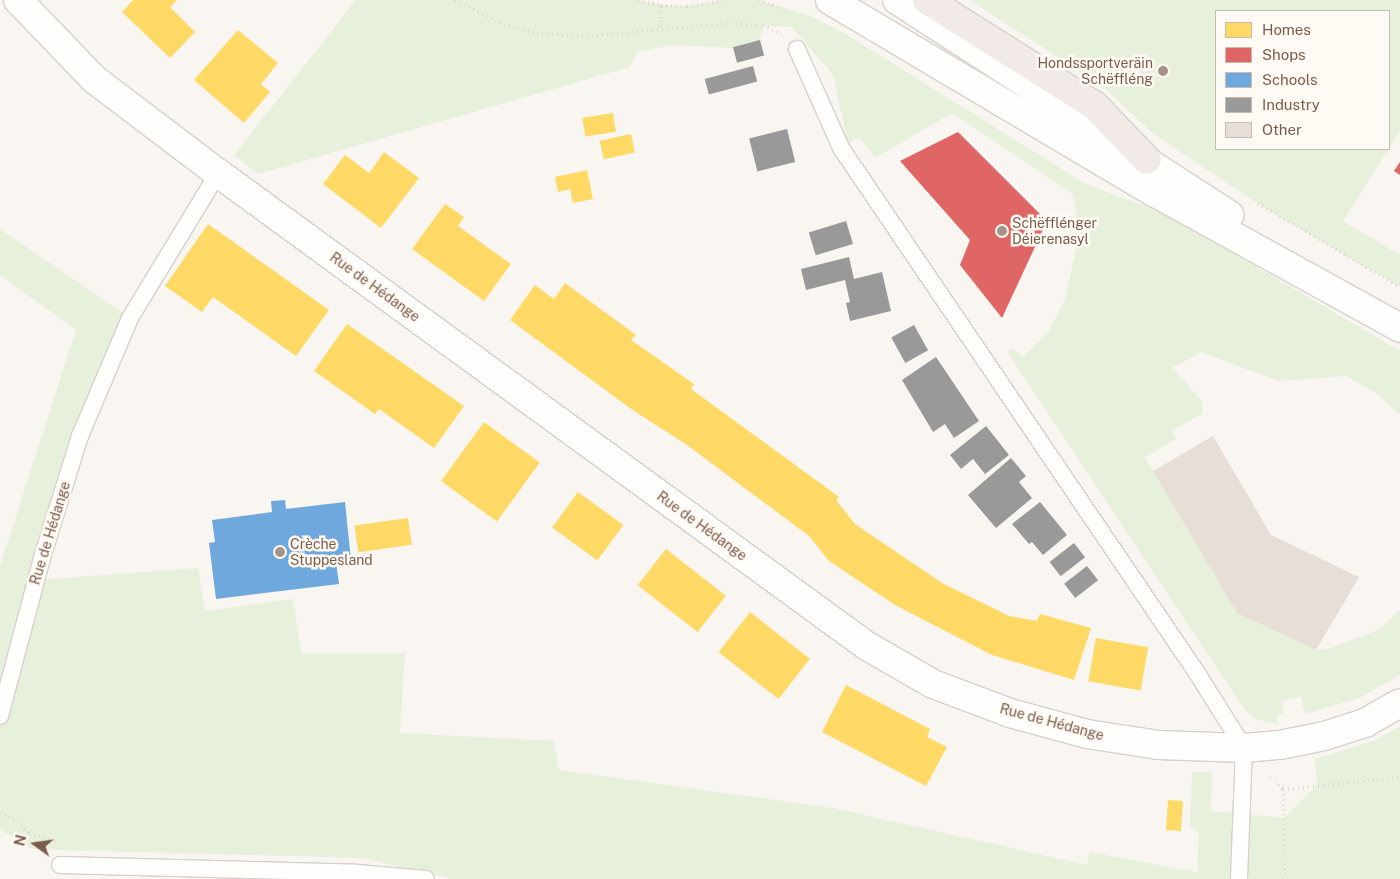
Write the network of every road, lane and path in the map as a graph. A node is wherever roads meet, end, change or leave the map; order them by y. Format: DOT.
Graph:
graph roads {
  1 [pos="18,0"];
  2 [pos="455,0"];
  3 [pos="638,0"];
  4 [pos="723,0"];
  5 [pos="758,0"];
  6 [pos="830,0"];
  7 [pos="897,0"];
  8 [pos="927,0"];
  9 [pos="661,6"];
  10 [pos="786,9"];
  11 [pos="661,27"];
  12 [pos="796,49"];
  13 [pos="1146,160"];
  14 [pos="218,173"];
  15 [pos="1400,327"];
  16 [pos="1400,703"];
  17 [pos="0,716"];
  18 [pos="1244,748"];
  19 [pos="1400,777"];
  20 [pos="60,865"];
  21 [pos="356,876"];
  22 [pos="426,879"];
  23 [pos="1239,879"];
  24 [pos="1286,879"];
  1 -- 14 [label="street, Rue de Hédange"];
  2 -- 11 [label="path"];
  3 -- 9 [label="path"];
  4 -- 9 [label="path"];
  5 -- 10 [label="path"];
  6 -- 15 [label="street"];
  7 -- 13 [label="street"];
  8 -- 13 [label="highway"];
  9 -- 11 [label="path"];
  11 -- 12 [label="path"];
  12 -- 18 [label="lane"];
  13 -- 15 [label="street"];
  14 -- 17 [label="lane, Rue de Hédange"];
  14 -- 18 [label="street, Rue de Hédange"];
  16 -- 18 [label="street, Rue de Hédange"];
  18 -- 23 [label="lane"];
  19 -- 24 [label="path"];
  20 -- 21 [label="lane"];
  21 -- 22 [label="lane"];
}
